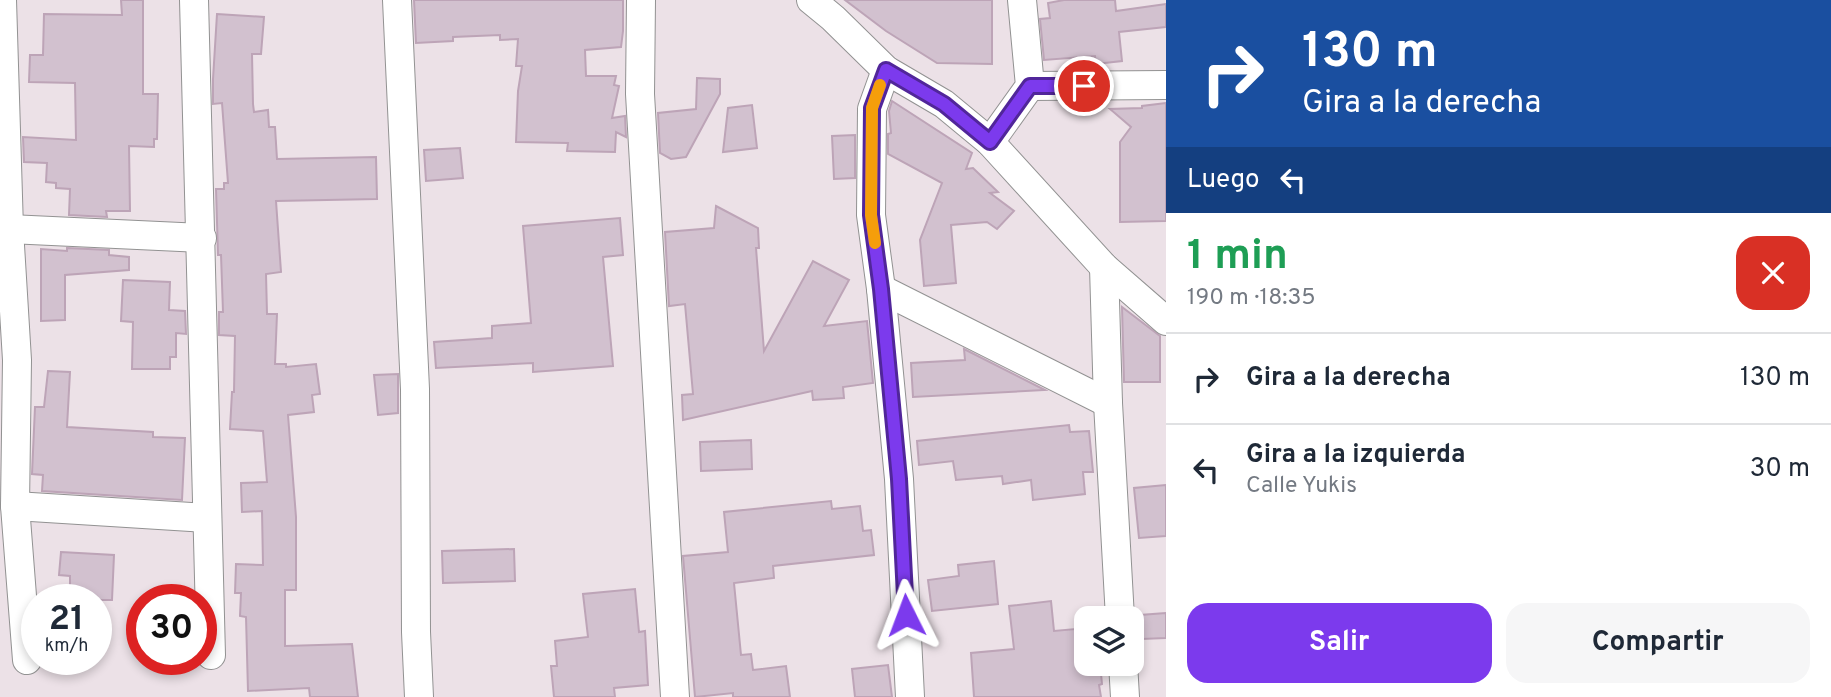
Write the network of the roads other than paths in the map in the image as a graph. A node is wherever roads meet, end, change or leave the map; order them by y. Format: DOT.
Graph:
graph roads {
  1 [pos="2,0"];
  2 [pos="194,0"];
  3 [pos="397,0"];
  4 [pos="641,0"];
  5 [pos="811,0"];
  6 [pos="1022,0"];
  7 [pos="832,9"];
  8 [pos="886,70"];
  9 [pos="1166,85"];
  10 [pos="1030,86"];
  11 [pos="990,142"];
  12 [pos="9,229"];
  13 [pos="202,238"];
  14 [pos="1104,267"];
  15 [pos="881,289"];
  16 [pos="1166,321"];
  17 [pos="1108,403"];
  18 [pos="15,506"];
  19 [pos="207,518"];
  20 [pos="21,584"];
  21 [pos="209,584"];
  22 [pos="1119,606"];
  23 [pos="1124,676"];
  24 [pos="419,697"];
  25 [pos="675,697"];
  26 [pos="910,697"];
  27 [pos="1125,697"];
  1 -- 12 [label="street"];
  2 -- 13 [label="street"];
  3 -- 24 [label="street"];
  4 -- 25 [label="street"];
  5 -- 7 [label="street"];
  6 -- 10 [label="street"];
  7 -- 8 [label="street"];
  8 -- 11 [label="street"];
  8 -- 15 [label="street"];
  9 -- 10 [label="street"];
  10 -- 11 [label="street"];
  11 -- 14 [label="street"];
  12 -- 13 [label="street"];
  12 -- 18 [label="street"];
  13 -- 19 [label="street"];
  14 -- 16 [label="street"];
  14 -- 17 [label="street"];
  15 -- 17 [label="street"];
  15 -- 26 [label="street"];
  17 -- 22 [label="street"];
  18 -- 19 [label="street"];
  18 -- 20 [label="street"];
  19 -- 21 [label="street"];
  23 -- 27 [label="street"];
}
